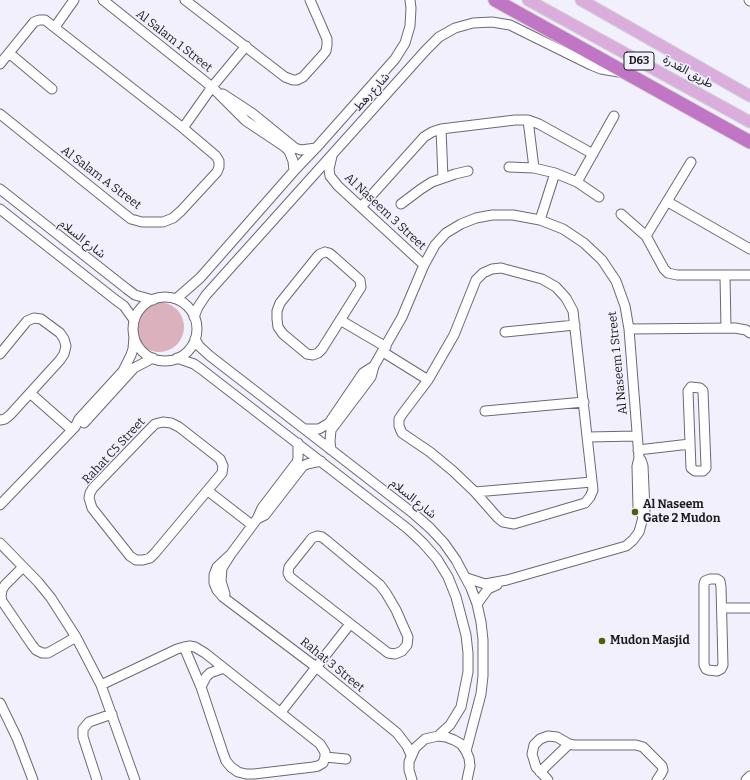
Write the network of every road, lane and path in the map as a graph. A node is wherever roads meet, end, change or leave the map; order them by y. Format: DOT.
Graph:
graph roads {
  1 [pos="74,0"];
  2 [pos="102,0"];
  3 [pos="185,0"];
  4 [pos="310,0"];
  5 [pos="410,0"];
  6 [pos="495,0"];
  7 [pos="528,0"];
  8 [pos="581,0"];
  9 [pos="55,27"];
  10 [pos="246,46"];
  11 [pos="9,53"];
  12 [pos="0,64"];
  13 [pos="626,73"];
  14 [pos="212,87"];
  15 [pos="52,89"];
  16 [pos="750,96"];
  17 [pos="252,113"];
  18 [pos="0,114"];
  19 [pos="614,116"];
  20 [pos="528,120"];
  21 [pos="246,121"];
  22 [pos="750,122"];
  23 [pos="183,128"];
  24 [pos="441,129"];
  25 [pos="750,142"];
  26 [pos="316,148"];
  27 [pos="333,153"];
  28 [pos="593,154"];
  29 [pos="691,162"];
  30 [pos="509,167"];
  31 [pos="534,168"];
  32 [pos="294,171"];
  33 [pos="468,171"];
  34 [pos="555,173"];
  35 [pos="443,178"];
  36 [pos="577,182"];
  37 [pos="0,189"];
  38 [pos="599,197"];
  39 [pos="668,202"];
  40 [pos="401,204"];
  41 [pos="361,207"];
  42 [pos="0,209"];
  43 [pos="621,214"];
  44 [pos="540,220"];
  45 [pos="646,236"];
  46 [pos="750,249"];
  47 [pos="424,265"];
  48 [pos="750,275"];
  49 [pos="725,276"];
  50 [pos="153,300"];
  51 [pos="176,300"];
  52 [pos="194,317"];
  53 [pos="134,320"];
  54 [pos="340,320"];
  55 [pos="575,325"];
  56 [pos="726,328"];
  57 [pos="629,329"];
  58 [pos="505,332"];
  59 [pos="750,333"];
  60 [pos="134,336"];
  61 [pos="195,339"];
  62 [pos="384,349"];
  63 [pos="0,354"];
  64 [pos="153,358"];
  65 [pos="177,358"];
  66 [pos="428,380"];
  67 [pos="30,393"];
  68 [pos="101,400"];
  69 [pos="349,401"];
  70 [pos="584,402"];
  71 [pos="485,411"];
  72 [pos="0,420"];
  73 [pos="74,429"];
  74 [pos="305,429"];
  75 [pos="637,436"];
  76 [pos="588,438"];
  77 [pos="298,443"];
  78 [pos="690,444"];
  79 [pos="331,450"];
  80 [pos="639,454"];
  81 [pos="321,461"];
  82 [pos="288,481"];
  83 [pos="592,482"];
  84 [pos="208,490"];
  85 [pos="475,492"];
  86 [pos="0,505"];
  87 [pos="255,522"];
  88 [pos="0,543"];
  89 [pos="23,567"];
  90 [pos="467,578"];
  91 [pos="507,580"];
  92 [pos="477,604"];
  93 [pos="722,608"];
  94 [pos="750,608"];
  95 [pos="350,624"];
  96 [pos="76,637"];
  97 [pos="184,647"];
  98 [pos="316,667"];
  99 [pos="224,668"];
  100 [pos="101,685"];
  101 [pos="201,686"];
  102 [pos="0,703"];
  103 [pos="281,712"];
  104 [pos="112,714"];
  105 [pos="438,736"];
  106 [pos="568,744"];
  107 [pos="466,751"];
  108 [pos="411,755"];
  109 [pos="325,757"];
  110 [pos="346,759"];
  111 [pos="409,770"];
  112 [pos="540,772"];
  113 [pos="750,776"];
  114 [pos="468,778"];
  115 [pos="33,780"];
  116 [pos="97,780"];
  117 [pos="135,780"];
  118 [pos="407,780"];
  119 [pos="412,780"];
  120 [pos="548,780"];
  121 [pos="657,780"];
  122 [pos="746,780"];
  1 -- 9 [label="street"];
  2 -- 14 [label="street, Al Salam 1 Street"];
  3 -- 10 [label="street"];
  4 -- 10 [label="street"];
  5 -- 26 [label="street, شارع رهط"];
  6 -- 13 [label="highway"];
  7 -- 22 [label="main road, طريق القدرة / D63"];
  8 -- 16 [label="main road, طريق القدرة / D63"];
  9 -- 11 [label="street, Al Salam A Street"];
  9 -- 23 [label="street, Al Salam A Street"];
  10 -- 14 [label="street"];
  11 -- 12 [label="street, Al Salam A Street"];
  11 -- 15 [label="street"];
  13 -- 25 [label="highway"];
  13 -- 27 [label="street, شارع رهط"];
  14 -- 17 [label="street, Al Salam 1 Street"];
  14 -- 21 [label="street, Al Salam 1 Street"];
  14 -- 23 [label="street"];
  17 -- 21 [label="street"];
  17 -- 26 [label="street, Al Salam 1 Street"];
  18 -- 23 [label="street, Al Salam A Street"];
  19 -- 28 [label="street"];
  20 -- 24 [label="street"];
  20 -- 28 [label="street"];
  20 -- 31 [label="street"];
  21 -- 32 [label="street, Al Salam 1 Street"];
  24 -- 35 [label="street"];
  24 -- 41 [label="street"];
  26 -- 32 [label="street, شارع رهط"];
  27 -- 41 [label="street, Al Naseem 3 Street"];
  27 -- 52 [label="street, شارع رهط"];
  28 -- 36 [label="street"];
  29 -- 39 [label="street"];
  30 -- 31 [label="street"];
  31 -- 34 [label="street"];
  32 -- 51 [label="street, شارع رهط"];
  33 -- 35 [label="street"];
  34 -- 36 [label="street"];
  34 -- 44 [label="street"];
  35 -- 40 [label="street"];
  36 -- 38 [label="street"];
  37 -- 50 [label="street, شارع السلام"];
  39 -- 45 [label="street"];
  39 -- 46 [label="street"];
  41 -- 47 [label="street, Al Naseem 3 Street"];
  42 -- 53 [label="street"];
  43 -- 45 [label="street"];
  44 -- 47 [label="street, Al Naseem 1 Street"];
  44 -- 57 [label="street, Al Naseem 1 Street"];
  45 -- 49 [label="street"];
  47 -- 62 [label="street, Al Naseem 1 Street"];
  48 -- 49 [label="street"];
  49 -- 56 [label="street"];
  50 -- 51 [label="street"];
  50 -- 53 [label="street"];
  51 -- 52 [label="street"];
  52 -- 61 [label="street"];
  53 -- 60 [label="street"];
  54 -- 54 [label="street"];
  54 -- 62 [label="street"];
  55 -- 58 [label="street"];
  55 -- 66 [label="street"];
  55 -- 70 [label="street"];
  56 -- 57 [label="street"];
  56 -- 59 [label="street"];
  57 -- 75 [label="street, Al Naseem 1 Street"];
  60 -- 64 [label="street"];
  60 -- 68 [label="street"];
  61 -- 65 [label="street"];
  61 -- 74 [label="street, شارع السلام"];
  62 -- 66 [label="street"];
  62 -- 69 [label="street, Al Naseem 1 Street"];
  63 -- 67 [label="street"];
  64 -- 65 [label="street"];
  64 -- 68 [label="street"];
  65 -- 77 [label="street"];
  66 -- 85 [label="street"];
  67 -- 72 [label="street"];
  67 -- 73 [label="street"];
  68 -- 73 [label="street"];
  69 -- 74 [label="street, Al Naseem 1 Street"];
  69 -- 79 [label="street, Al Naseem 1 Street"];
  70 -- 71 [label="street"];
  70 -- 76 [label="street"];
  73 -- 86 [label="street"];
  74 -- 79 [label="street, شارع السلام"];
  75 -- 76 [label="street"];
  75 -- 80 [label="street, Al Naseem 1 Street"];
  76 -- 83 [label="street"];
  77 -- 81 [label="street"];
  77 -- 82 [label="street, Rahat 3 Street"];
  78 -- 78 [label="street"];
  78 -- 80 [label="street"];
  79 -- 90 [label="street, شارع السلام"];
  80 -- 91 [label="street, Al Naseem 1 Street"];
  81 -- 82 [label="street, Rahat 3 Street"];
  81 -- 105 [label="street"];
  82 -- 87 [label="street, Rahat 3 Street"];
  83 -- 85 [label="street"];
  83 -- 85 [label="street"];
  84 -- 84 [label="street, Rahat C5 Street"];
  84 -- 87 [label="street"];
  87 -- 98 [label="street, Rahat 3 Street"];
  88 -- 89 [label="street"];
  89 -- 96 [label="street"];
  89 -- 96 [label="street"];
  90 -- 91 [label="street, Al Naseem 1 Street"];
  90 -- 92 [label="street, شارع السلام"];
  91 -- 92 [label="street, Al Naseem 1 Street"];
  92 -- 107 [label="street, شارع السلام"];
  93 -- 93 [label="street"];
  93 -- 94 [label="street"];
  95 -- 95 [label="street"];
  95 -- 98 [label="street"];
  96 -- 100 [label="street"];
  97 -- 99 [label="street"];
  97 -- 100 [label="street"];
  97 -- 101 [label="street"];
  98 -- 103 [label="street"];
  98 -- 108 [label="street, Rahat 3 Street"];
  99 -- 101 [label="street"];
  99 -- 103 [label="street"];
  100 -- 104 [label="street"];
  101 -- 109 [label="street"];
  102 -- 115 [label="street"];
  103 -- 109 [label="street"];
  104 -- 116 [label="street"];
  104 -- 117 [label="street"];
  105 -- 107 [label="street"];
  105 -- 108 [label="street"];
  106 -- 112 [label="street"];
  106 -- 112 [label="street"];
  106 -- 121 [label="street"];
  107 -- 114 [label="street"];
  108 -- 111 [label="street"];
  109 -- 110 [label="street"];
  111 -- 118 [label="street"];
  111 -- 119 [label="street"];
  112 -- 120 [label="street"];
  113 -- 122 [label="street"];
}
